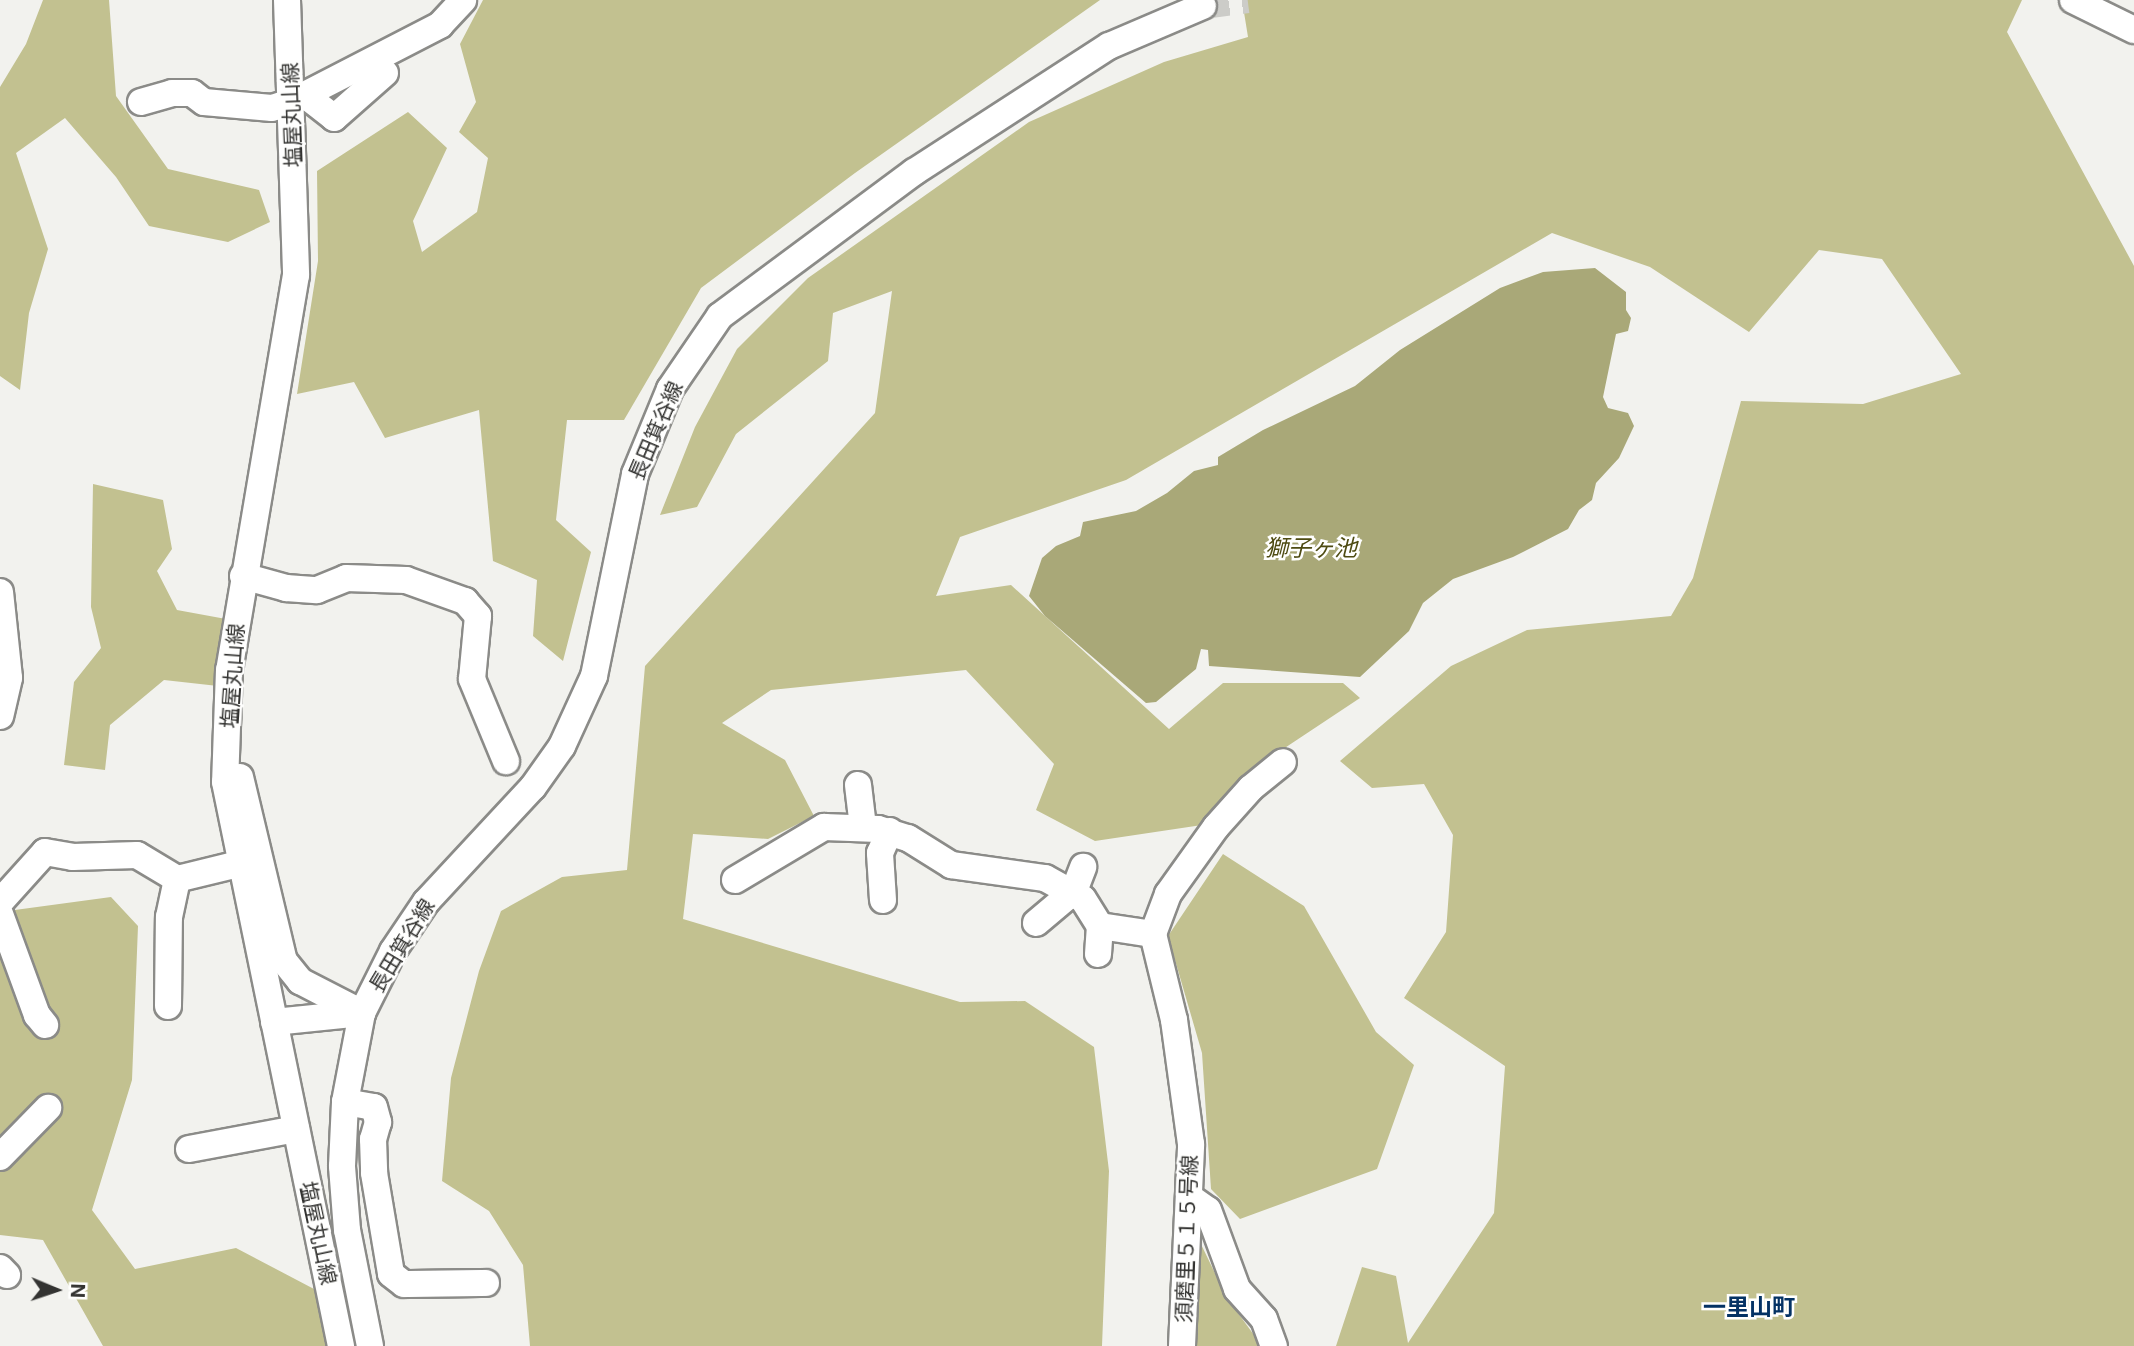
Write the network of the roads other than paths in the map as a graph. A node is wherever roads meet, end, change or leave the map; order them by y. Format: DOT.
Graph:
graph roads {
  1 [pos="287,0"];
  2 [pos="463,0"];
  3 [pos="2073,0"];
  4 [pos="1203,6"];
  5 [pos="2134,30"];
  6 [pos="386,73"];
  7 [pos="298,99"];
  8 [pos="141,102"];
  9 [pos="243,576"];
  10 [pos="0,592"];
  11 [pos="0,716"];
  12 [pos="228,737"];
  13 [pos="506,761"];
  14 [pos="1283,762"];
  15 [pos="858,785"];
  16 [pos="863,827"];
  17 [pos="890,831"];
  18 [pos="242,863"];
  19 [pos="177,879"];
  20 [pos="1078,879"];
  21 [pos="736,880"];
  22 [pos="883,900"];
  23 [pos="0,902"];
  24 [pos="0,915"];
  25 [pos="1036,923"];
  26 [pos="1100,926"];
  27 [pos="1153,934"];
  28 [pos="1098,954"];
  29 [pos="168,1006"];
  30 [pos="362,1013"];
  31 [pos="274,1022"];
  32 [pos="45,1025"];
  33 [pos="345,1102"];
  34 [pos="48,1108"];
  35 [pos="296,1129"];
  36 [pos="188,1149"];
  37 [pos="0,1157"];
  38 [pos="1192,1199"];
  39 [pos="485,1283"];
  40 [pos="341,1346"];
  41 [pos="370,1346"];
  42 [pos="1182,1346"];
  43 [pos="1275,1346"];
  1 -- 7 [label="street, 塩屋丸山線"];
  2 -- 7 [label="street"];
  3 -- 5 [label="street"];
  4 -- 30 [label="street, 長田箕谷線"];
  6 -- 7 [label="street"];
  7 -- 8 [label="street"];
  7 -- 9 [label="street, 塩屋丸山線"];
  9 -- 12 [label="street, 塩屋丸山線"];
  9 -- 13 [label="street"];
  10 -- 11 [label="street"];
  12 -- 18 [label="street, 塩屋丸山線"];
  12 -- 30 [label="street, 長田箕谷線"];
  14 -- 27 [label="street"];
  15 -- 16 [label="street"];
  16 -- 17 [label="street"];
  16 -- 21 [label="street"];
  17 -- 20 [label="street"];
  17 -- 22 [label="street"];
  18 -- 19 [label="street"];
  18 -- 31 [label="street, 塩屋丸山線"];
  19 -- 23 [label="street"];
  19 -- 29 [label="street"];
  20 -- 25 [label="street"];
  20 -- 26 [label="street"];
  24 -- 32 [label="street"];
  26 -- 27 [label="street"];
  26 -- 28 [label="street"];
  27 -- 38 [label="street, 須磨里５１５号線"];
  30 -- 31 [label="street"];
  30 -- 33 [label="street, 長田箕谷線"];
  31 -- 35 [label="street, 塩屋丸山線"];
  33 -- 39 [label="street"];
  33 -- 41 [label="street, 長田箕谷線"];
  34 -- 37 [label="street"];
  35 -- 36 [label="street"];
  35 -- 40 [label="street, 塩屋丸山線"];
  38 -- 42 [label="street, 須磨里５１５号線"];
  38 -- 43 [label="street"];
}
